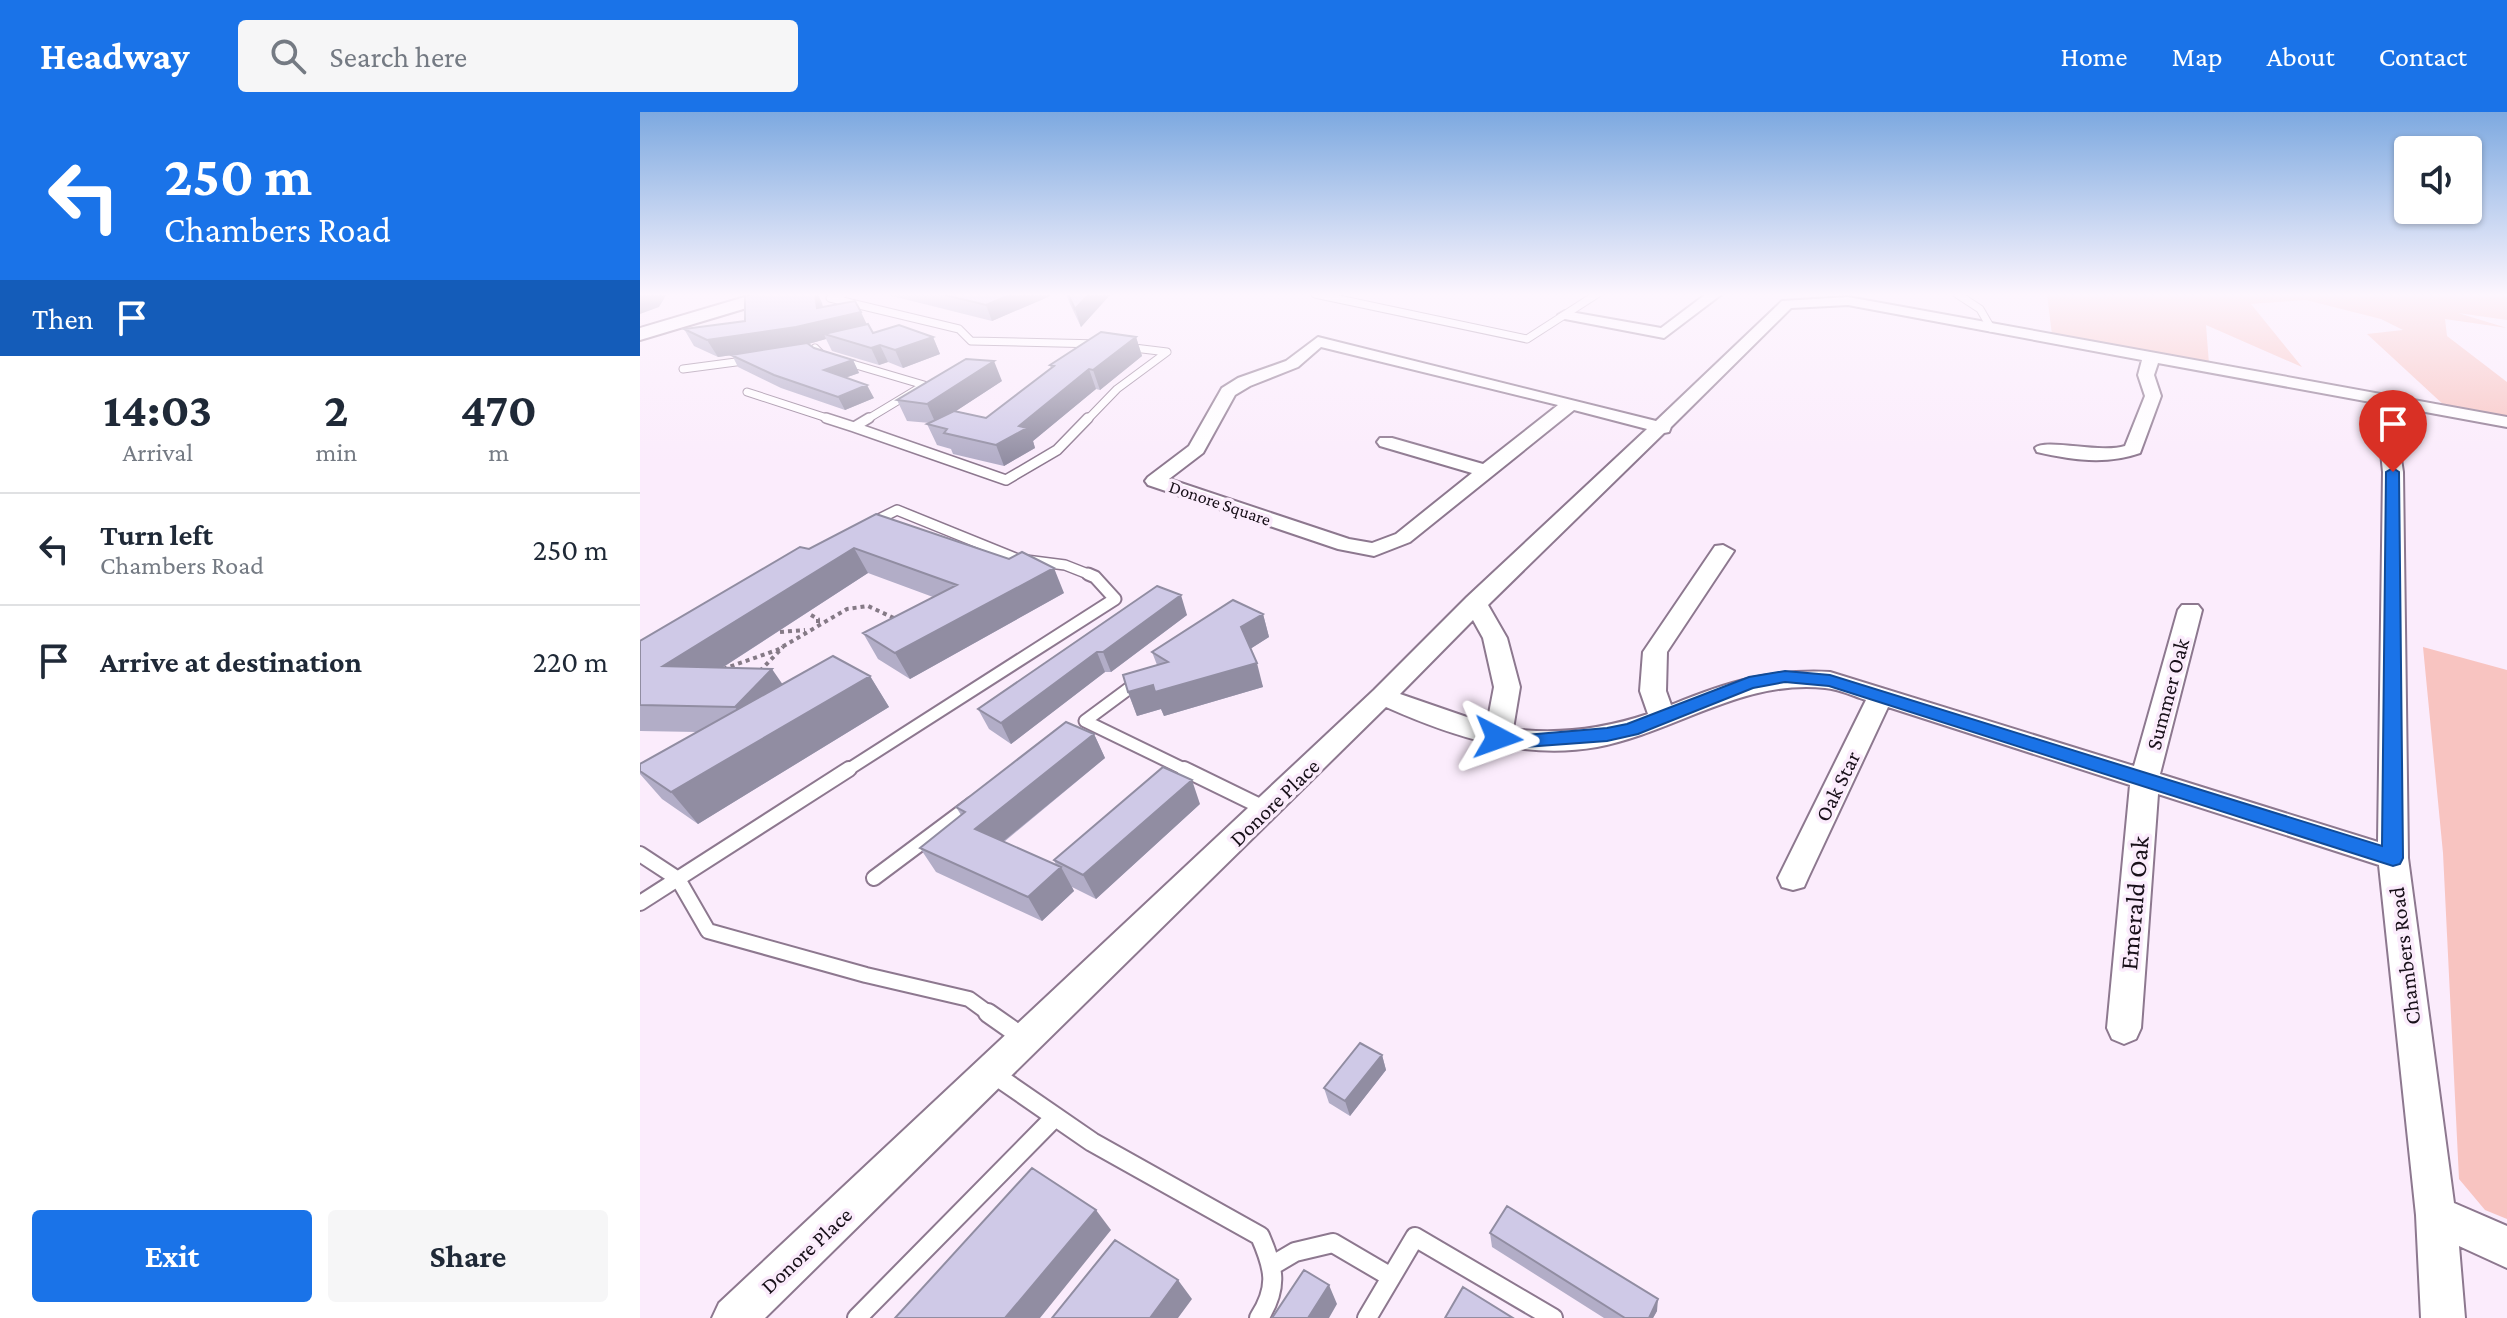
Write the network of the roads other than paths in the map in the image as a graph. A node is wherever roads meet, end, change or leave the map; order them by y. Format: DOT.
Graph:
graph roads {
  1 [pos="804,350"];
  2 [pos="817,350"];
  3 [pos="1153,350"];
  4 [pos="1308,350"];
  5 [pos="1352,350"];
  6 [pos="1741,350"];
  7 [pos="2110,350"];
  8 [pos="801,351"];
  9 [pos="766,358"];
  10 [pos="2151,358"];
  11 [pos="683,369"];
  12 [pos="747,392"];
  13 [pos="2384,400"];
  14 [pos="1570,404"];
  15 [pos="2507,422"];
  16 [pos="854,427"];
  17 [pos="1663,428"];
  18 [pos="1386,442"];
  19 [pos="2044,448"];
  20 [pos="1486,471"];
  21 [pos="857,531"];
  22 [pos="1723,551"];
  23 [pos="1475,602"];
  24 [pos="2190,610"];
  25 [pos="1147,675"];
  26 [pos="1881,695"];
  27 [pos="1383,696"];
  28 [pos="1662,716"];
  29 [pos="1498,738"];
  30 [pos="2145,778"];
  31 [pos="986,794"];
  32 [pos="1266,809"];
  33 [pos="640,854"];
  34 [pos="2393,858"];
  35 [pos="874,878"];
  36 [pos="1793,878"];
  37 [pos="678,879"];
  38 [pos="640,903"];
  39 [pos="2124,1028"];
  40 [pos="1027,1040"];
  41 [pos="992,1073"];
  42 [pos="1055,1117"];
  43 [pos="2436,1215"];
  44 [pos="2507,1247"];
  45 [pos="1273,1265"];
  46 [pos="1391,1277"];
  47 [pos="734,1318"];
  48 [pos="857,1318"];
  49 [pos="1259,1318"];
  50 [pos="1367,1318"];
  51 [pos="1553,1318"];
  52 [pos="2443,1318"];
  1 -- 8 [label="lane"];
  2 -- 16 [label="lane"];
  3 -- 16 [label="lane"];
  4 -- 20 [label="street, Donore Square"];
  5 -- 14 [label="street, Donore Square"];
  6 -- 17 [label="street, Donore Place"];
  7 -- 10 [label="street, Donore Place"];
  9 -- 11 [label="lane"];
  10 -- 13 [label="street, Donore Place"];
  10 -- 19 [label="street"];
  12 -- 16 [label="lane"];
  13 -- 15 [label="street, Donore Place"];
  13 -- 34 [label="street, Chambers Road"];
  14 -- 17 [label="street, Donore Square"];
  14 -- 20 [label="street, Donore Square"];
  17 -- 23 [label="street, Donore Place"];
  18 -- 20 [label="street"];
  21 -- 37 [label="lane"];
  22 -- 28 [label="street"];
  23 -- 27 [label="street, Donore Place"];
  23 -- 29 [label="street"];
  24 -- 30 [label="street, Summer Oak"];
  25 -- 32 [label="lane"];
  26 -- 28 [label="street"];
  26 -- 30 [label="street"];
  26 -- 36 [label="street, Oak Star"];
  27 -- 29 [label="street"];
  27 -- 32 [label="street, Donore Place"];
  28 -- 29 [label="street"];
  30 -- 34 [label="street"];
  30 -- 39 [label="street, Emerald Oak"];
  31 -- 35 [label="lane"];
  32 -- 40 [label="street, Donore Place"];
  33 -- 37 [label="lane"];
  34 -- 43 [label="street, Chambers Road"];
  37 -- 38 [label="lane"];
  37 -- 40 [label="lane"];
  40 -- 41 [label="street, Donore Place"];
  41 -- 42 [label="lane"];
  41 -- 47 [label="street, Donore Place"];
  42 -- 45 [label="lane"];
  42 -- 48 [label="lane"];
  43 -- 44 [label="street"];
  43 -- 52 [label="street, Chambers Road"];
  45 -- 46 [label="lane"];
  45 -- 49 [label="lane"];
  46 -- 50 [label="lane"];
  46 -- 51 [label="lane"];
}
